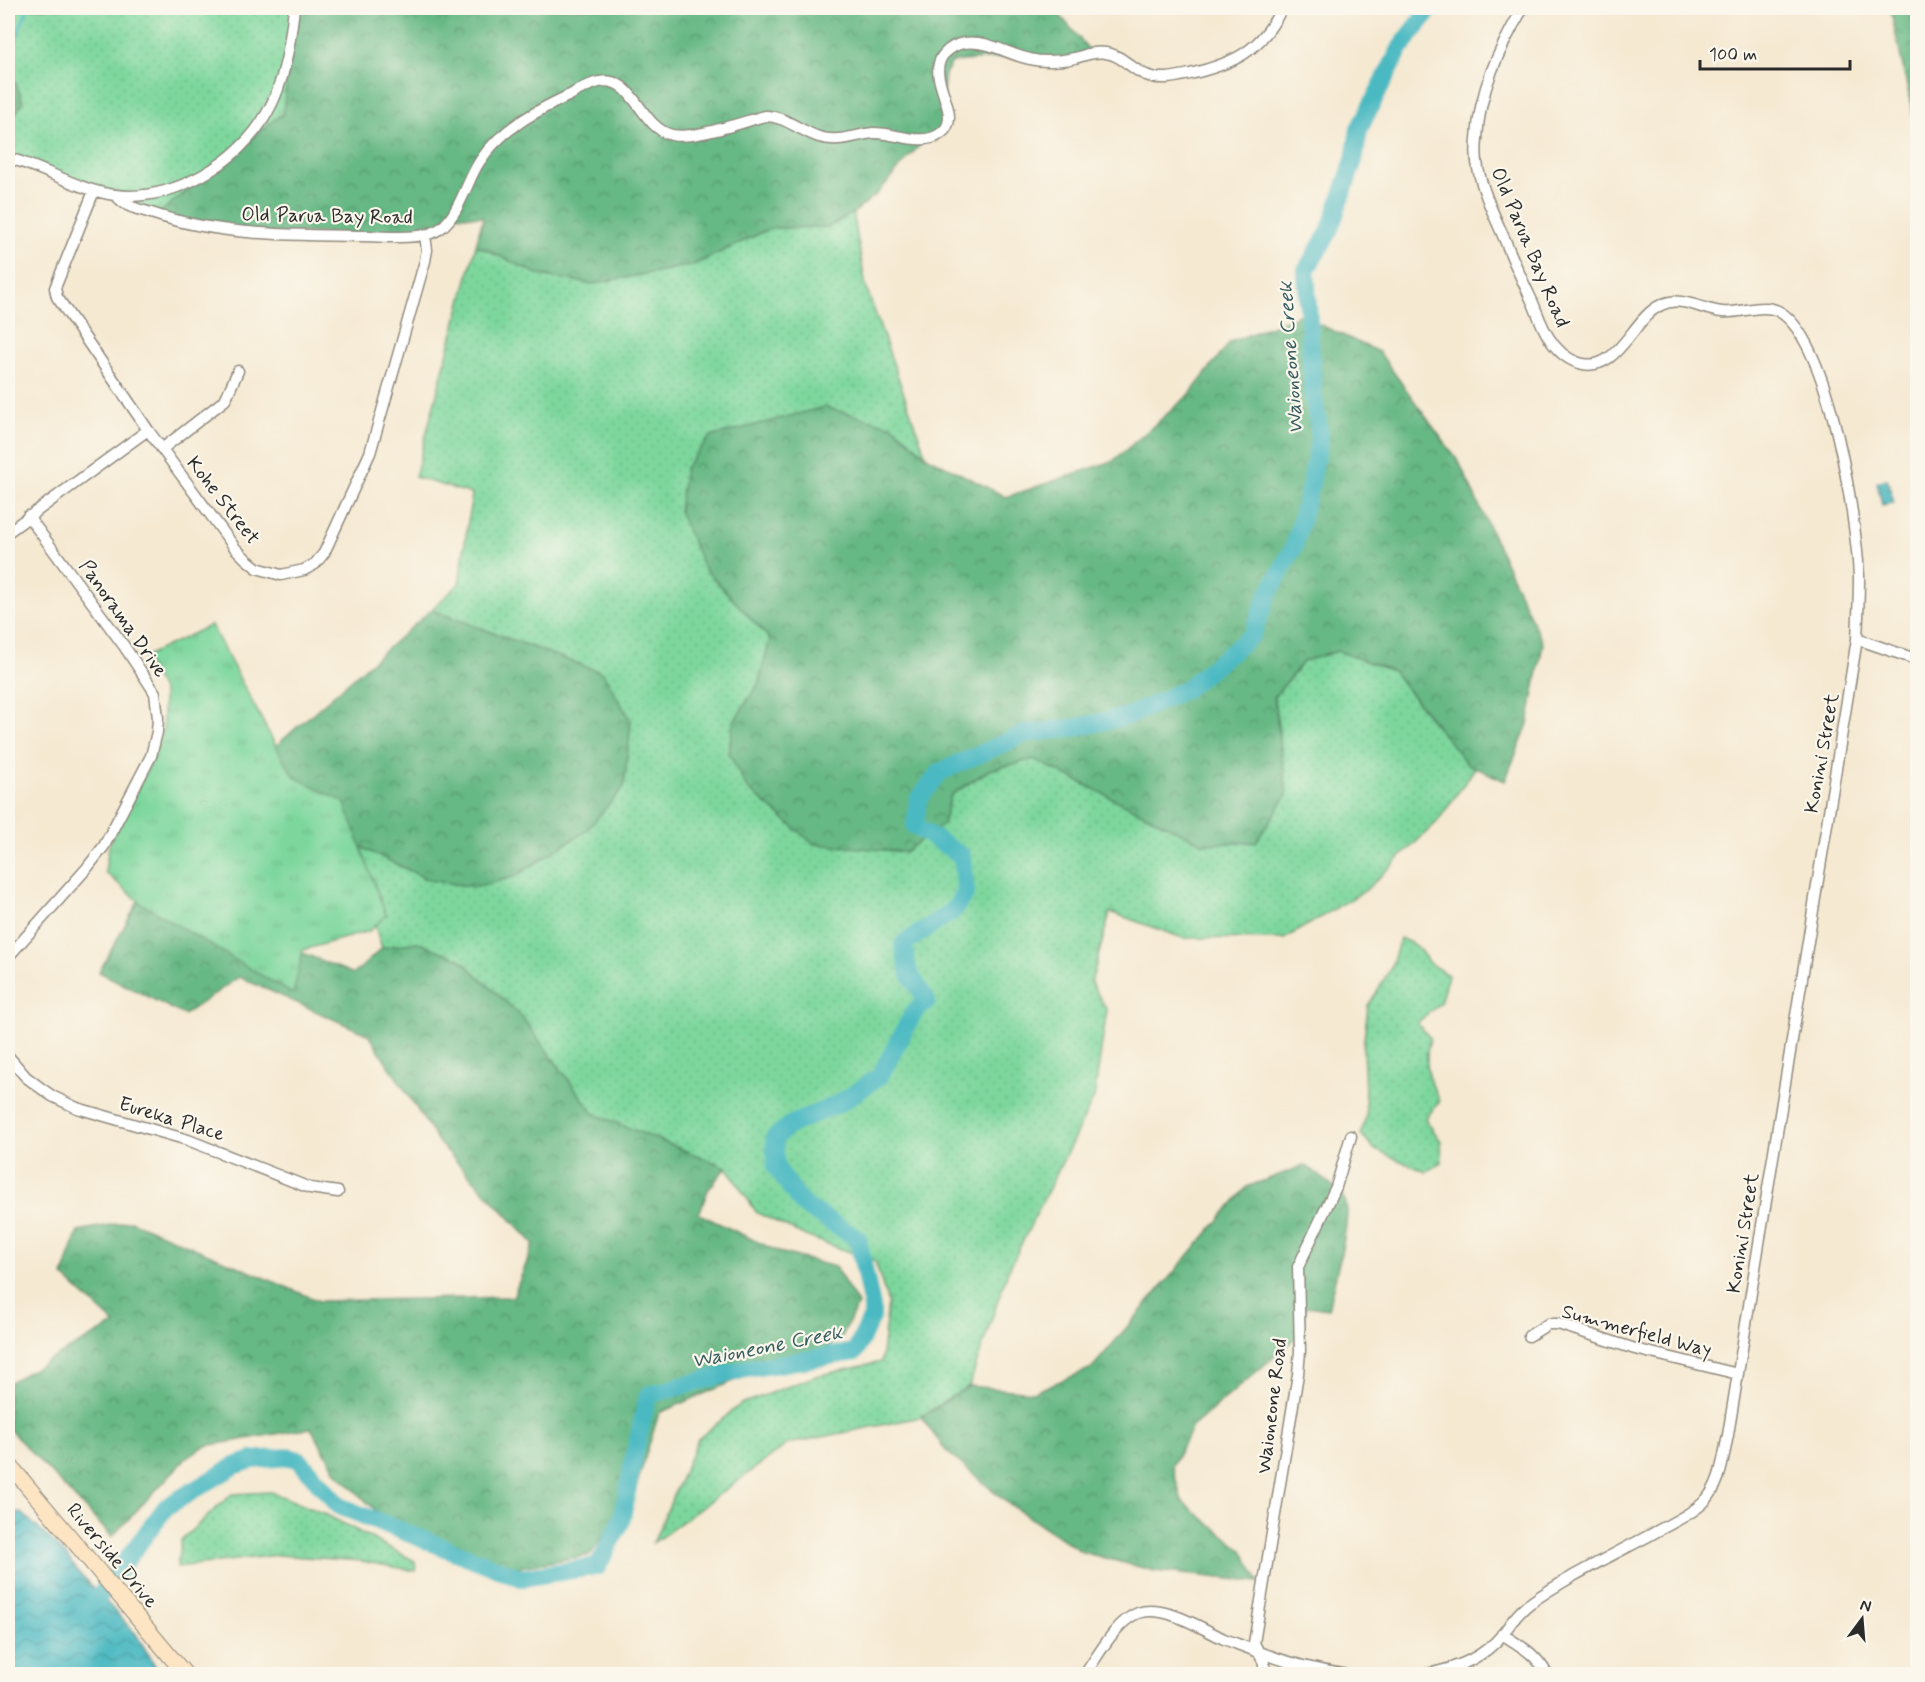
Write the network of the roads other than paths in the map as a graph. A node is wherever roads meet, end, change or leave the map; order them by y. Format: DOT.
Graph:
graph roads {
  1 [pos="294,8"];
  2 [pos="1282,8"];
  3 [pos="1523,8"];
  4 [pos="8,158"];
  5 [pos="164,190"];
  6 [pos="94,191"];
  7 [pos="116,195"];
  8 [pos="158,216"];
  9 [pos="425,235"];
  10 [pos="238,371"];
  11 [pos="148,430"];
  12 [pos="162,448"];
  13 [pos="28,516"];
  14 [pos="8,532"];
  15 [pos="1857,639"];
  16 [pos="1917,660"];
  17 [pos="8,957"];
  18 [pos="8,1056"];
  19 [pos="1351,1136"];
  20 [pos="338,1192"];
  21 [pos="1529,1336"];
  22 [pos="1738,1374"];
  23 [pos="8,1463"];
  24 [pos="1502,1634"];
  25 [pos="1258,1652"];
  26 [pos="185,1674"];
  27 [pos="1085,1674"];
  28 [pos="1264,1674"];
  29 [pos="1343,1674"];
  30 [pos="1427,1674"];
  31 [pos="1547,1674"];
  1 -- 5 [label="street"];
  2 -- 9 [label="street, Old Parua Bay Road"];
  3 -- 15 [label="street, Old Parua Bay Road"];
  4 -- 6 [label="street"];
  5 -- 7 [label="street"];
  5 -- 8 [label="street"];
  6 -- 7 [label="street"];
  6 -- 11 [label="street, Kohe Street"];
  7 -- 8 [label="street, Old Parua Bay Road"];
  8 -- 9 [label="street, Old Parua Bay Road"];
  9 -- 12 [label="street, Kohe Street"];
  10 -- 12 [label="street"];
  11 -- 12 [label="street, Kohe Street"];
  11 -- 13 [label="street"];
  13 -- 14 [label="street"];
  13 -- 17 [label="street, Panorama Drive"];
  15 -- 16 [label="street"];
  15 -- 22 [label="street, Konini Street"];
  18 -- 20 [label="street, Eureka Place"];
  19 -- 25 [label="street, Waioneone Road"];
  21 -- 22 [label="street, Summerfield Way"];
  22 -- 24 [label="street, Konini Street"];
  23 -- 26 [label="main road, Riverside Drive"];
  24 -- 30 [label="street, Konini Street"];
  24 -- 31 [label="street"];
  25 -- 27 [label="street"];
  25 -- 28 [label="street, Waioneone Road"];
  25 -- 29 [label="street"];
}
